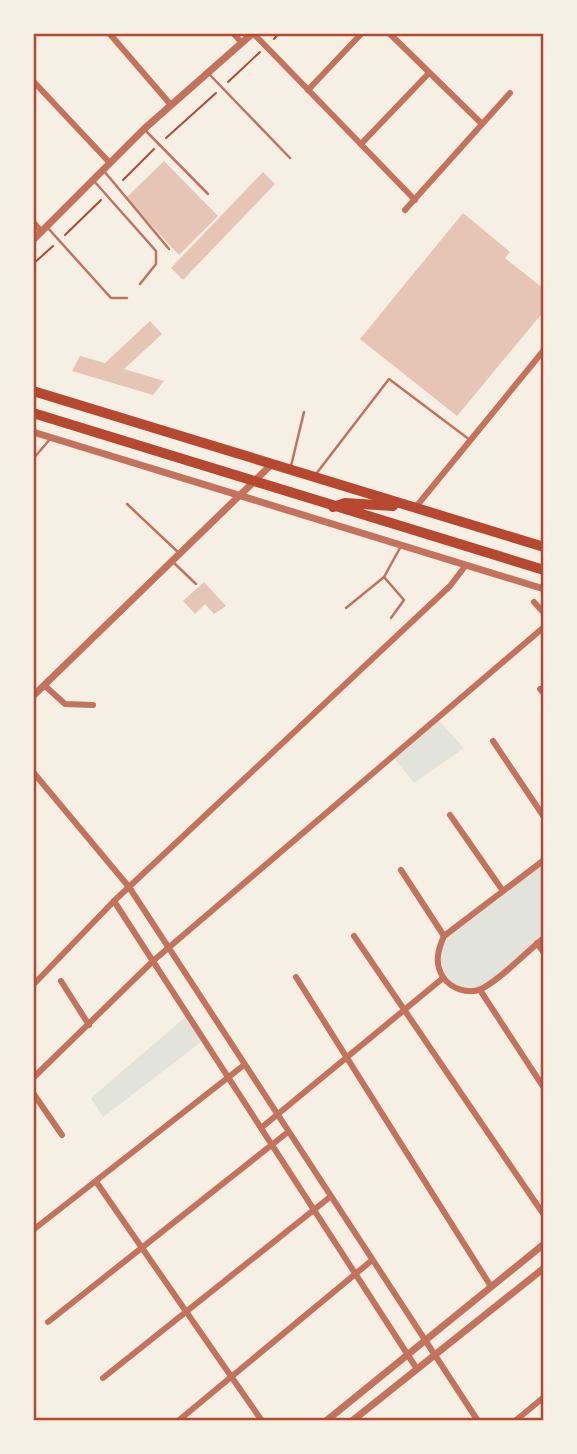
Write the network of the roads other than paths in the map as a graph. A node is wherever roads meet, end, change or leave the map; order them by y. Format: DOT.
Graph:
graph roads {
  1 [pos="109,33"];
  2 [pos="233,33"];
  3 [pos="253,33"];
  4 [pos="362,33"];
  5 [pos="389,33"];
  6 [pos="242,43"];
  7 [pos="208,73"];
  8 [pos="429,73"];
  9 [pos="33,81"];
  10 [pos="308,90"];
  11 [pos="510,93"];
  12 [pos="171,105"];
  13 [pos="482,124"];
  14 [pos="144,130"];
  15 [pos="361,144"];
  16 [pos="290,158"];
  17 [pos="108,162"];
  18 [pos="102,169"];
  19 [pos="92,179"];
  20 [pos="208,194"];
  21 [pos="415,200"];
  22 [pos="405,210"];
  23 [pos="33,222"];
  24 [pos="37,233"];
  25 [pos="169,249"];
  26 [pos="140,284"];
  27 [pos="127,298"];
  28 [pos="544,350"];
  29 [pos="33,391"];
  30 [pos="304,412"];
  31 [pos="33,414"];
  32 [pos="33,432"];
  33 [pos="51,438"];
  34 [pos="470,440"];
  35 [pos="33,459"];
  36 [pos="272,464"];
  37 [pos="290,470"];
  38 [pos="314,477"];
  39 [pos="254,483"];
  40 [pos="237,496"];
  41 [pos="127,504"];
  42 [pos="332,507"];
  43 [pos="415,508"];
  44 [pos="401,545"];
  45 [pos="544,547"];
  46 [pos="179,553"];
  47 [pos="172,560"];
  48 [pos="466,565"];
  49 [pos="544,570"];
  50 [pos="384,577"];
  51 [pos="195,584"];
  52 [pos="544,589"];
  53 [pos="534,602"];
  54 [pos="346,608"];
  55 [pos="544,613"];
  56 [pos="391,618"];
  57 [pos="544,627"];
  58 [pos="44,685"];
  59 [pos="33,696"];
  60 [pos="93,705"];
  61 [pos="493,741"];
  62 [pos="33,772"];
  63 [pos="450,815"];
  64 [pos="544,817"];
  65 [pos="544,860"];
  66 [pos="401,870"];
  67 [pos="129,887"];
  68 [pos="503,891"];
  69 [pos="114,901"];
  70 [pos="354,936"];
  71 [pos="444,936"];
  72 [pos="541,940"];
  73 [pos="170,950"];
  74 [pos="544,953"];
  75 [pos="153,961"];
  76 [pos="296,977"];
  77 [pos="443,978"];
  78 [pos="61,981"];
  79 [pos="33,985"];
  80 [pos="480,990"];
  81 [pos="404,1010"];
  82 [pos="89,1025"];
  83 [pos="348,1056"];
  84 [pos="244,1065"];
  85 [pos="227,1076"];
  86 [pos="33,1078"];
  87 [pos="544,1088"];
  88 [pos="33,1093"];
  89 [pos="278,1117"];
  90 [pos="261,1128"];
  91 [pos="288,1132"];
  92 [pos="62,1135"];
  93 [pos="271,1143"];
  94 [pos="97,1183"];
  95 [pos="330,1197"];
  96 [pos="313,1209"];
  97 [pos="544,1216"];
  98 [pos="33,1230"];
  99 [pos="544,1244"];
  100 [pos="141,1247"];
  101 [pos="372,1261"];
  102 [pos="544,1268"];
  103 [pos="354,1272"];
  104 [pos="490,1285"];
  105 [pos="185,1311"];
  106 [pos="48,1322"];
  107 [pos="423,1340"];
  108 [pos="406,1352"];
  109 [pos="433,1356"];
  110 [pos="417,1368"];
  111 [pos="231,1376"];
  112 [pos="103,1378"];
  113 [pos="544,1397"];
  114 [pos="358,1419"];
  115 [pos="178,1421"];
  116 [pos="262,1421"];
  117 [pos="326,1421"];
  118 [pos="478,1421"];
  119 [pos="515,1421"];
  1 -- 12 [label="street"];
  2 -- 6 [label="street"];
  3 -- 6 [label="street"];
  3 -- 10 [label="street"];
  4 -- 10 [label="street"];
  5 -- 8 [label="street"];
  6 -- 7 [label="street"];
  7 -- 12 [label="street"];
  7 -- 16 [label="lane"];
  8 -- 13 [label="street"];
  8 -- 15 [label="street"];
  9 -- 17 [label="street"];
  10 -- 15 [label="street"];
  11 -- 13 [label="street"];
  12 -- 14 [label="street"];
  13 -- 21 [label="street"];
  14 -- 17 [label="street"];
  14 -- 20 [label="lane"];
  15 -- 21 [label="street"];
  17 -- 18 [label="street"];
  18 -- 19 [label="street"];
  18 -- 25 [label="lane"];
  19 -- 24 [label="street"];
  19 -- 26 [label="lane"];
  21 -- 22 [label="street"];
  23 -- 24 [label="street"];
  24 -- 27 [label="lane"];
  28 -- 34 [label="street"];
  29 -- 36 [label="main road"];
  30 -- 37 [label="lane"];
  31 -- 39 [label="main road"];
  32 -- 33 [label="street"];
  33 -- 35 [label="lane"];
  33 -- 40 [label="street"];
  34 -- 38 [label="lane"];
  34 -- 43 [label="street"];
  36 -- 37 [label="main road"];
  36 -- 39 [label="street"];
  37 -- 38 [label="main road"];
  38 -- 43 [label="main road"];
  39 -- 40 [label="street"];
  39 -- 42 [label="main road"];
  40 -- 44 [label="street"];
  40 -- 46 [label="street"];
  41 -- 46 [label="lane"];
  42 -- 43 [label="main road"];
  42 -- 49 [label="main road"];
  43 -- 45 [label="main road"];
  44 -- 48 [label="street"];
  44 -- 50 [label="lane"];
  46 -- 47 [label="street"];
  47 -- 51 [label="lane"];
  47 -- 58 [label="street"];
  48 -- 52 [label="street"];
  48 -- 67 [label="street"];
  50 -- 54 [label="lane"];
  50 -- 56 [label="lane"];
  53 -- 55 [label="street"];
  57 -- 73 [label="street"];
  58 -- 59 [label="street"];
  58 -- 60 [label="street"];
  61 -- 64 [label="street"];
  62 -- 67 [label="street"];
  63 -- 68 [label="street"];
  65 -- 68 [label="street"];
  66 -- 71 [label="street"];
  67 -- 69 [label="street"];
  67 -- 73 [label="street"];
  68 -- 71 [label="street"];
  69 -- 75 [label="street"];
  69 -- 79 [label="street"];
  70 -- 81 [label="street"];
  71 -- 77 [label="street"];
  72 -- 74 [label="street"];
  72 -- 80 [label="street"];
  73 -- 75 [label="street"];
  73 -- 84 [label="street"];
  75 -- 82 [label="street"];
  75 -- 85 [label="street"];
  76 -- 83 [label="street"];
  77 -- 80 [label="street"];
  77 -- 81 [label="street"];
  78 -- 82 [label="street"];
  80 -- 87 [label="street"];
  81 -- 83 [label="street"];
  81 -- 97 [label="street"];
  82 -- 86 [label="street"];
  83 -- 89 [label="street"];
  83 -- 104 [label="street"];
  84 -- 85 [label="street"];
  84 -- 89 [label="street"];
  85 -- 90 [label="street"];
  85 -- 94 [label="street"];
  88 -- 92 [label="street"];
  89 -- 90 [label="street"];
  89 -- 91 [label="street"];
  90 -- 93 [label="street"];
  91 -- 93 [label="street"];
  91 -- 95 [label="street"];
  93 -- 96 [label="street"];
  93 -- 100 [label="street"];
  94 -- 98 [label="street"];
  94 -- 100 [label="street"];
  95 -- 96 [label="street"];
  95 -- 101 [label="street"];
  96 -- 103 [label="street"];
  96 -- 105 [label="street"];
  99 -- 104 [label="street"];
  100 -- 105 [label="street"];
  100 -- 106 [label="street"];
  101 -- 103 [label="street"];
  101 -- 107 [label="street"];
  102 -- 109 [label="street"];
  103 -- 108 [label="street"];
  103 -- 111 [label="street"];
  104 -- 107 [label="street"];
  105 -- 111 [label="street"];
  105 -- 112 [label="street"];
  107 -- 108 [label="street"];
  107 -- 109 [label="street"];
  108 -- 110 [label="street"];
  108 -- 117 [label="street"];
  109 -- 110 [label="street"];
  109 -- 118 [label="street"];
  110 -- 114 [label="street"];
  111 -- 115 [label="street"];
  111 -- 116 [label="street"];
  113 -- 119 [label="street"];
}
